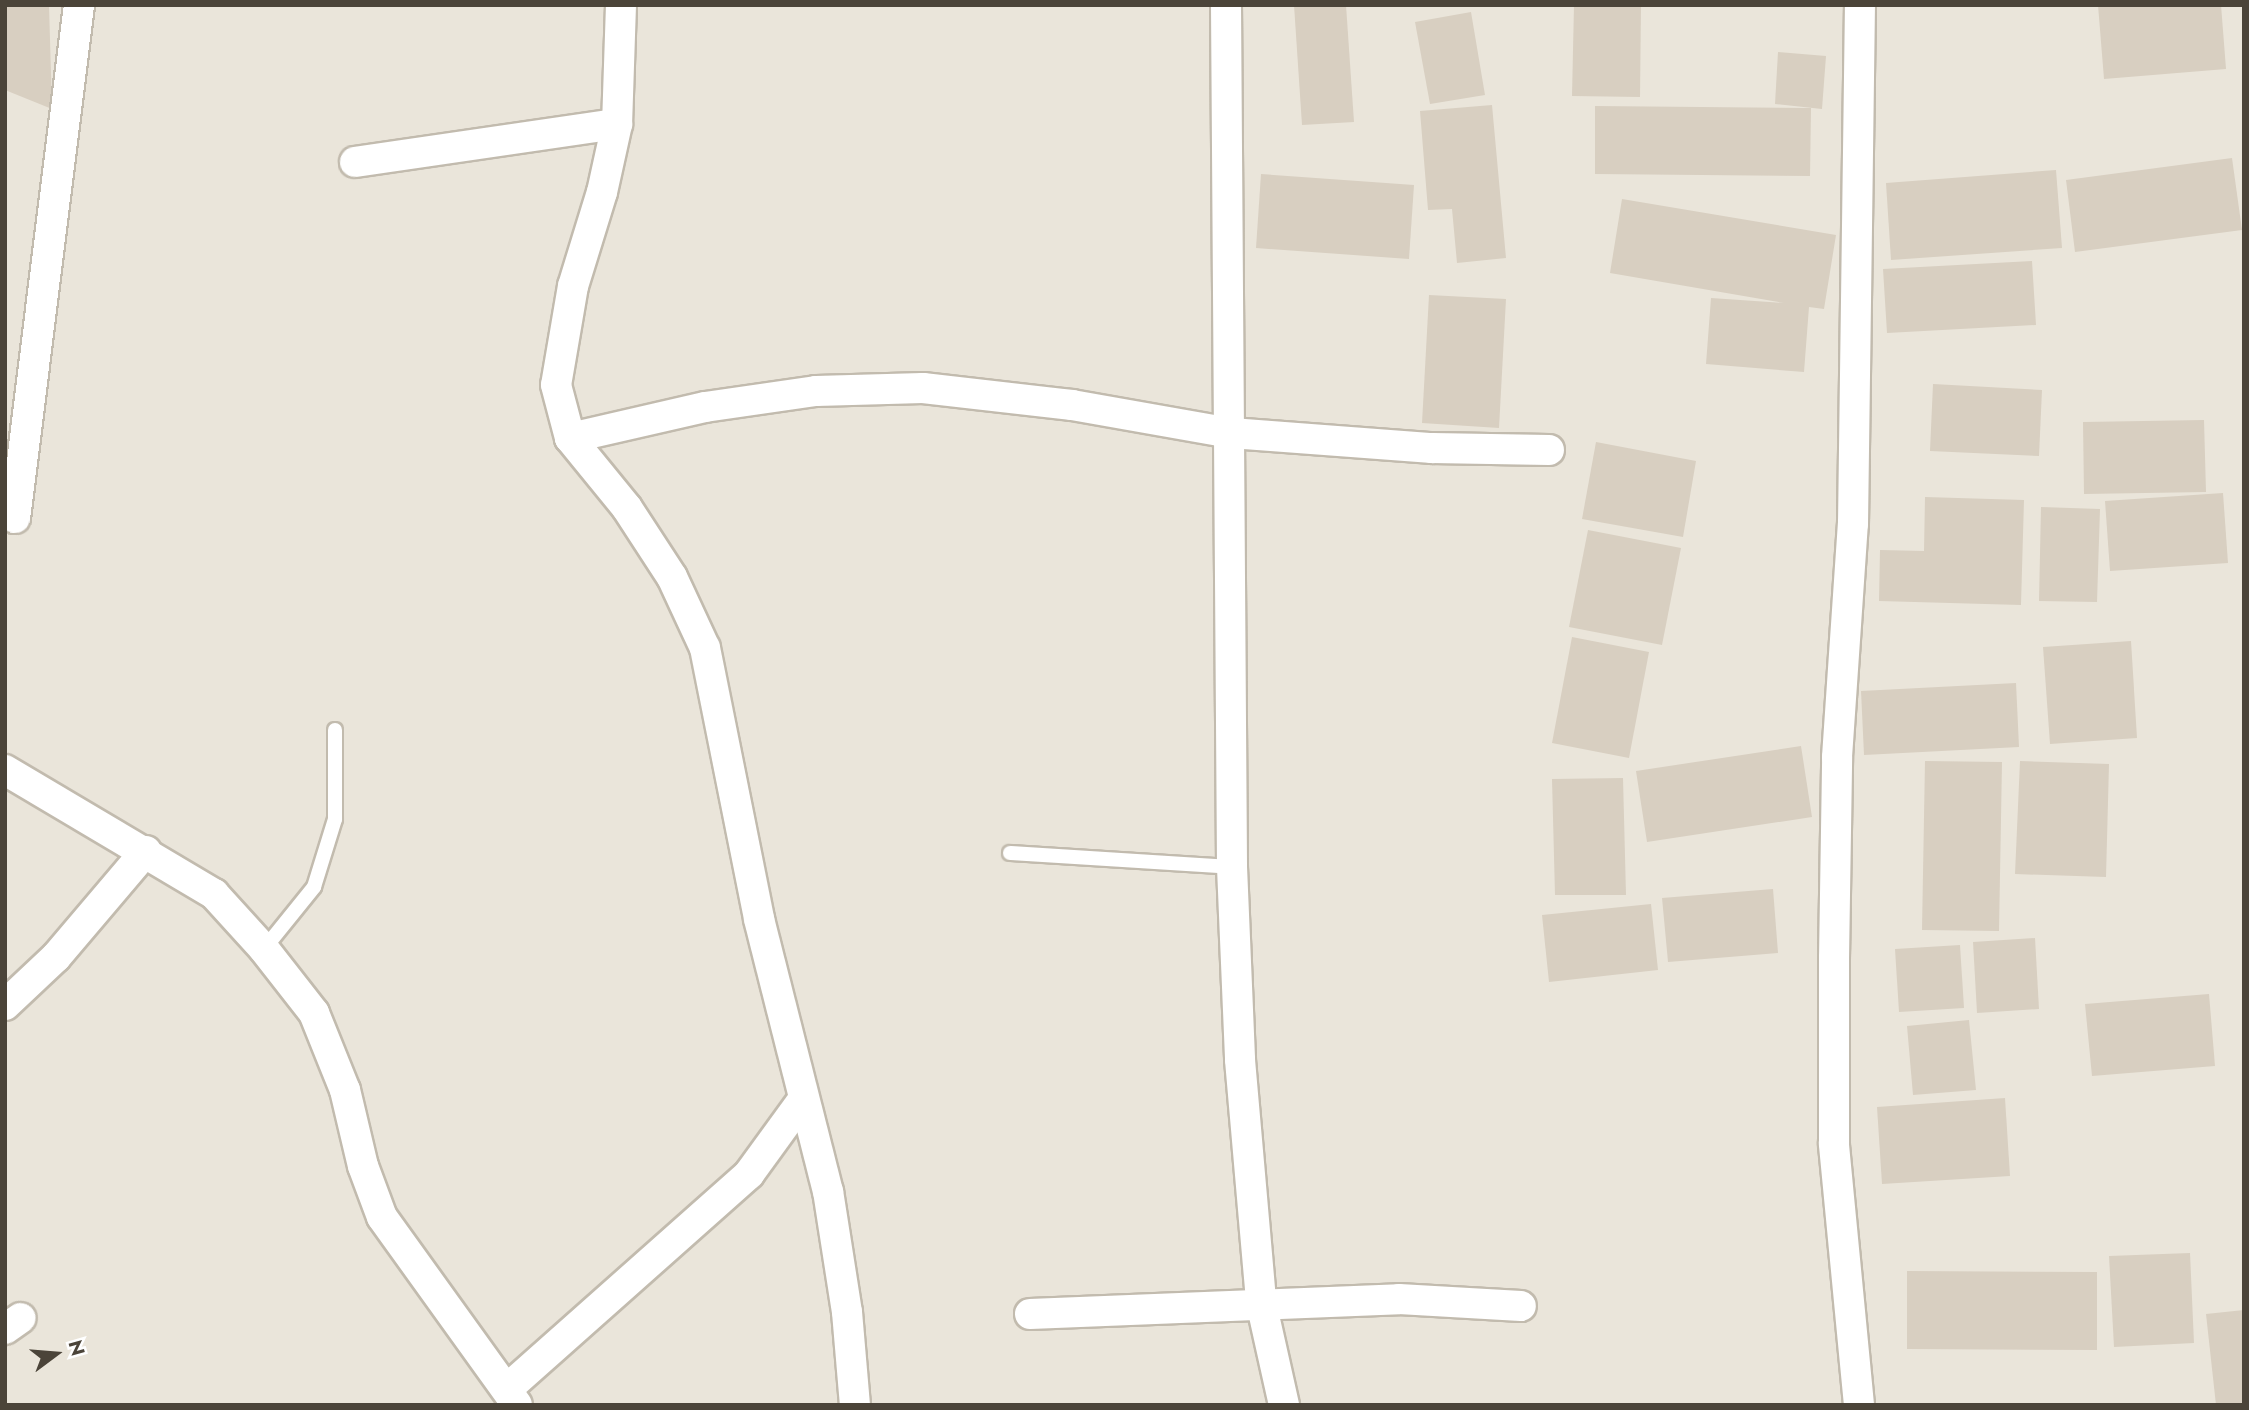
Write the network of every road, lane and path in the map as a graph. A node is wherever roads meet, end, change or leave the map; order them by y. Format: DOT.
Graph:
graph roads {
  1 [pos="79,5"];
  2 [pos="621,5"];
  3 [pos="1226,5"];
  4 [pos="1860,5"];
  5 [pos="617,124"];
  6 [pos="355,162"];
  7 [pos="1231,433"];
  8 [pos="570,438"];
  9 [pos="1549,450"];
  10 [pos="15,518"];
  11 [pos="335,730"];
  12 [pos="5,770"];
  13 [pos="146,851"];
  14 [pos="1010,853"];
  15 [pos="1231,867"];
  16 [pos="264,949"];
  17 [pos="5,1005"];
  18 [pos="802,1101"];
  19 [pos="1261,1302"];
  20 [pos="1521,1306"];
  21 [pos="1030,1314"];
  22 [pos="512,1397"];
  23 [pos="855,1405"];
  24 [pos="1284,1405"];
  25 [pos="1859,1405"];
  1 -- 10 [label="street"];
  2 -- 5 [label="street"];
  3 -- 7 [label="street"];
  4 -- 25 [label="street"];
  5 -- 6 [label="street"];
  5 -- 8 [label="street"];
  7 -- 8 [label="street"];
  7 -- 9 [label="street"];
  7 -- 15 [label="street"];
  8 -- 18 [label="street"];
  11 -- 16 [label="lane"];
  12 -- 13 [label="street"];
  13 -- 16 [label="street"];
  13 -- 17 [label="street"];
  14 -- 15 [label="lane"];
  15 -- 19 [label="street"];
  16 -- 22 [label="street"];
  18 -- 22 [label="street"];
  18 -- 23 [label="street"];
  19 -- 20 [label="street"];
  19 -- 21 [label="street"];
  19 -- 24 [label="street"];
}
